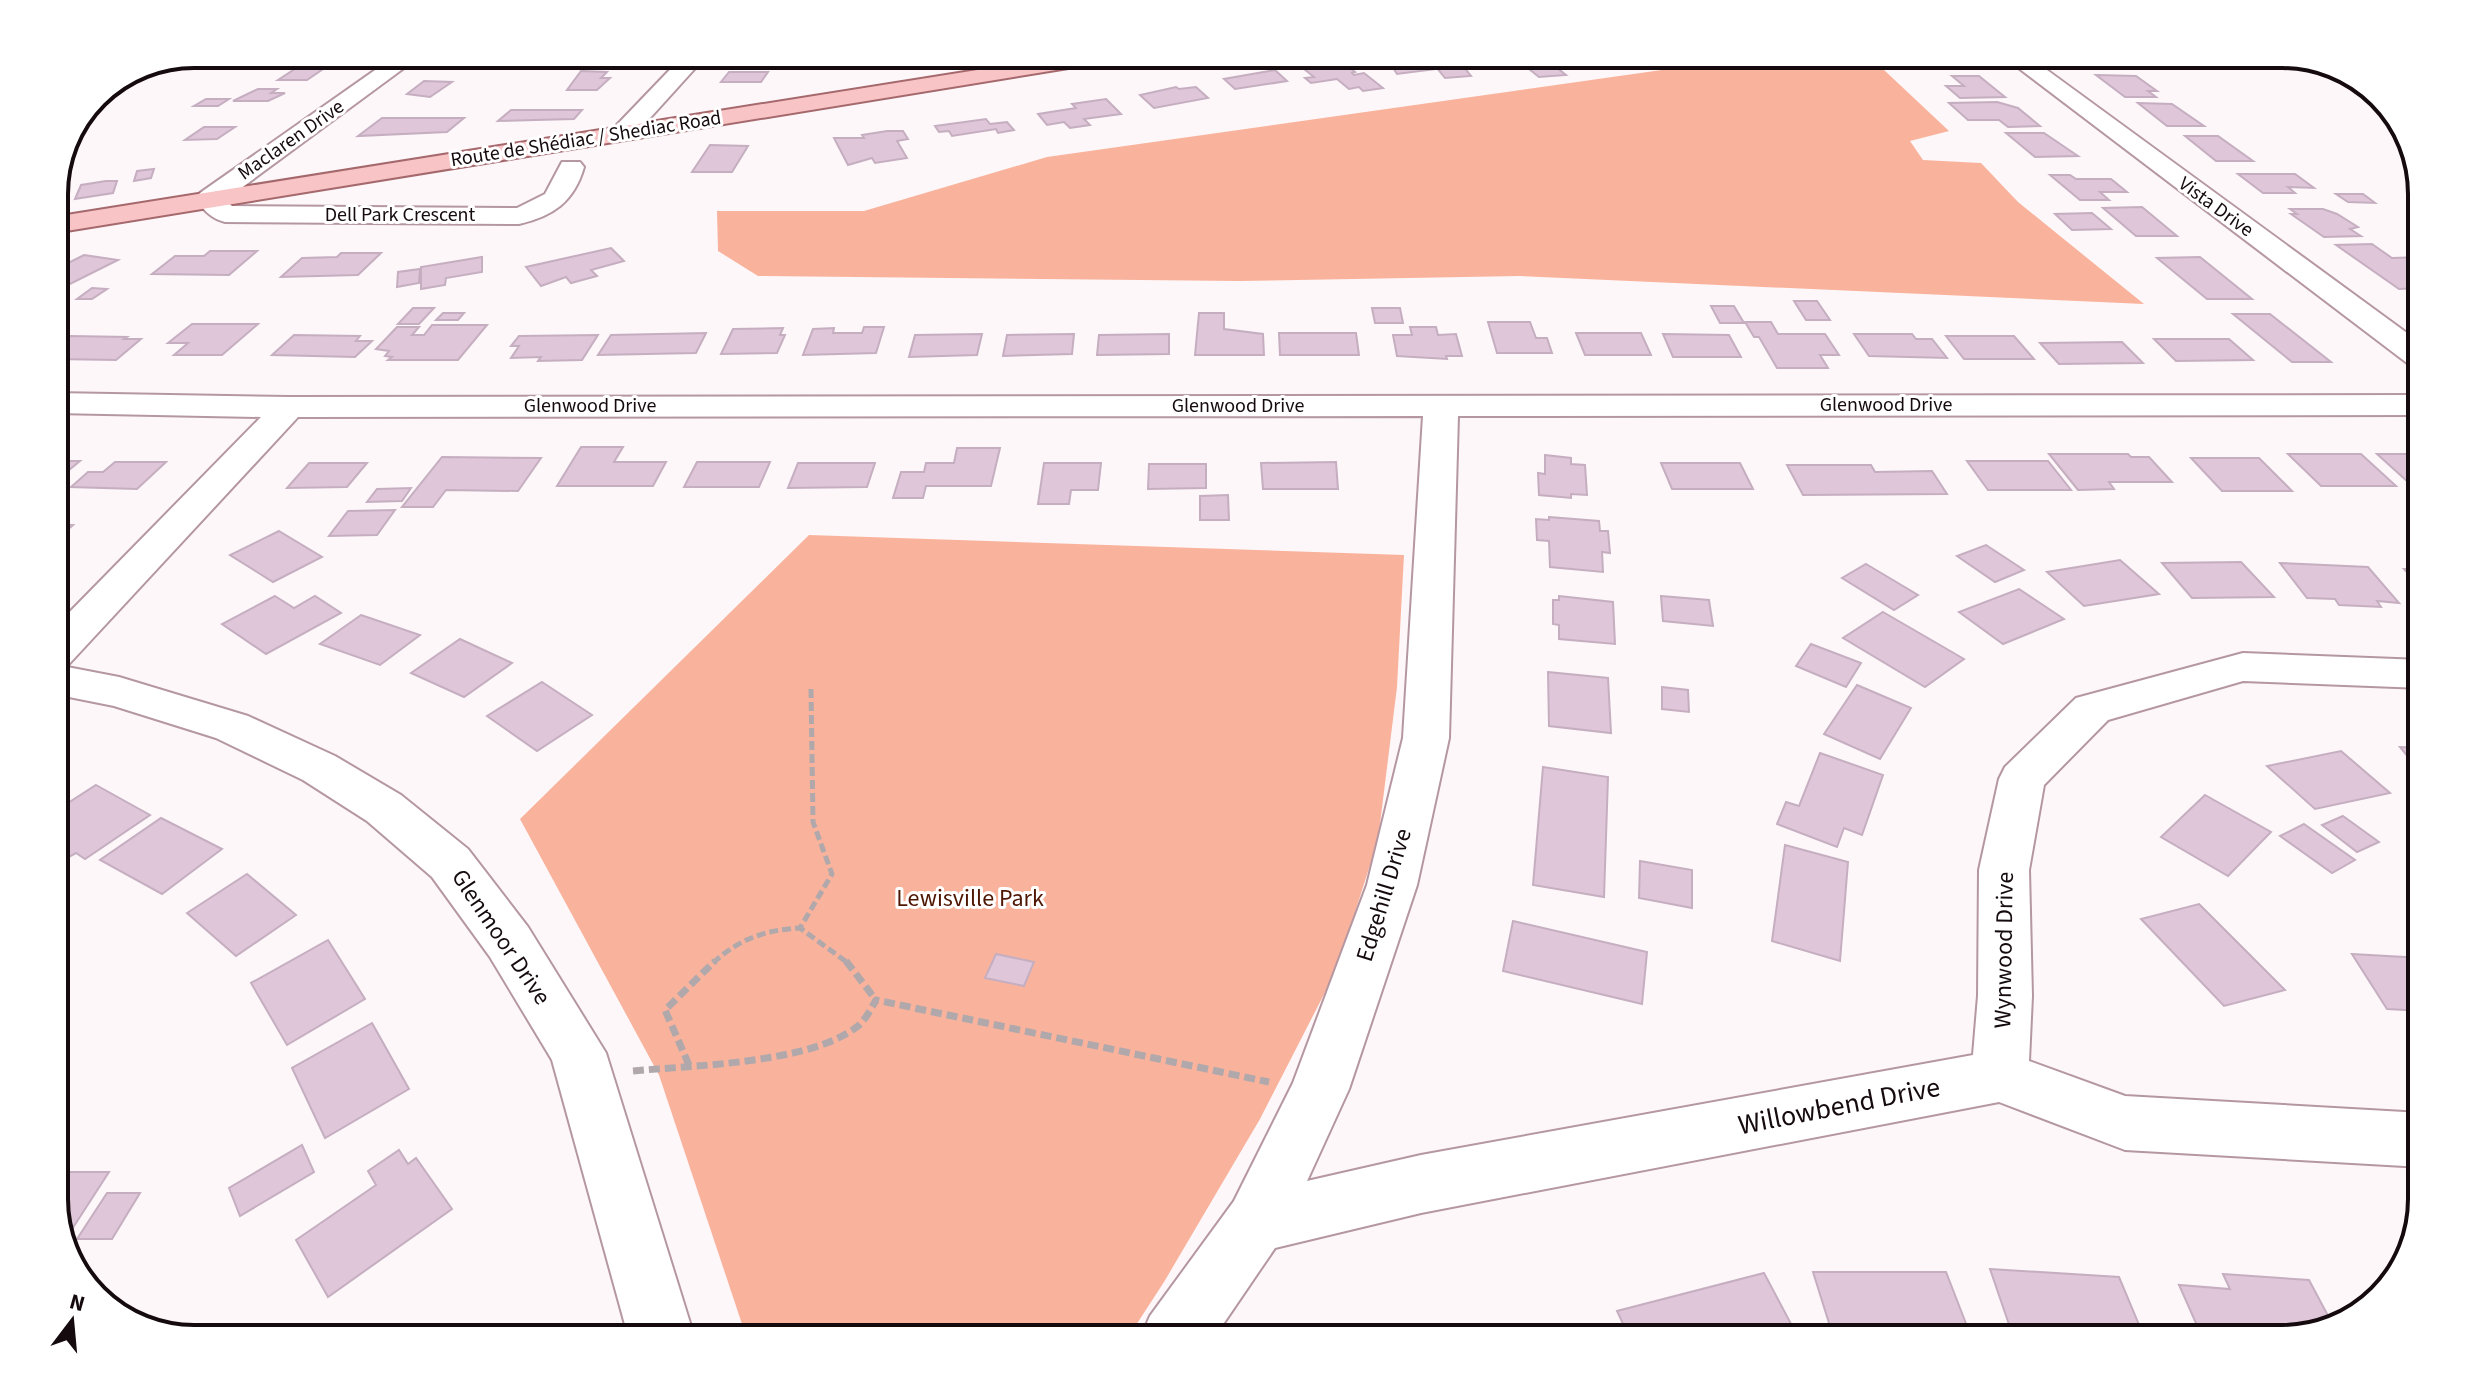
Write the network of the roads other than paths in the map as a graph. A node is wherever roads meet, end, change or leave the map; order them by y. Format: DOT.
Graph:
graph roads {
  1 [pos="392,68"];
  2 [pos="684,68"];
  3 [pos="1031,68"];
  4 [pos="2030,68"];
  5 [pos="622,134"];
  6 [pos="571,167"];
  7 [pos="209,199"];
  8 [pos="68,223"];
  9 [pos="2408,349"];
  10 [pos="68,403"];
  11 [pos="1441,405"];
  12 [pos="2408,405"];
  13 [pos="289,407"];
  14 [pos="68,639"];
  15 [pos="2408,673"];
  16 [pos="68,682"];
  17 [pos="2000,1076"];
  18 [pos="2408,1139"];
  19 [pos="1256,1222"];
  20 [pos="658,1325"];
  21 [pos="1183,1325"];
  1 -- 7 [label="street, Maclaren Drive"];
  2 -- 5 [label="street"];
  3 -- 5 [label="main road, Route de Shédiac / Shediac Road"];
  4 -- 9 [label="street, Vista Drive"];
  5 -- 7 [label="main road, Route de Shédiac / Shediac Road"];
  6 -- 7 [label="street, Dell Park Crescent"];
  7 -- 8 [label="main road, Route de Shédiac / Shediac Road"];
  10 -- 13 [label="street, Glenwood Drive"];
  11 -- 12 [label="street, Glenwood Drive"];
  11 -- 13 [label="street, Glenwood Drive"];
  11 -- 19 [label="street, Edgehill Drive"];
  13 -- 14 [label="street"];
  15 -- 17 [label="street, Wynwood Drive"];
  16 -- 20 [label="street, Glenmoor Drive"];
  17 -- 18 [label="street"];
  17 -- 19 [label="street, Willowbend Drive"];
  19 -- 21 [label="street, Edgehill Drive"];
}
